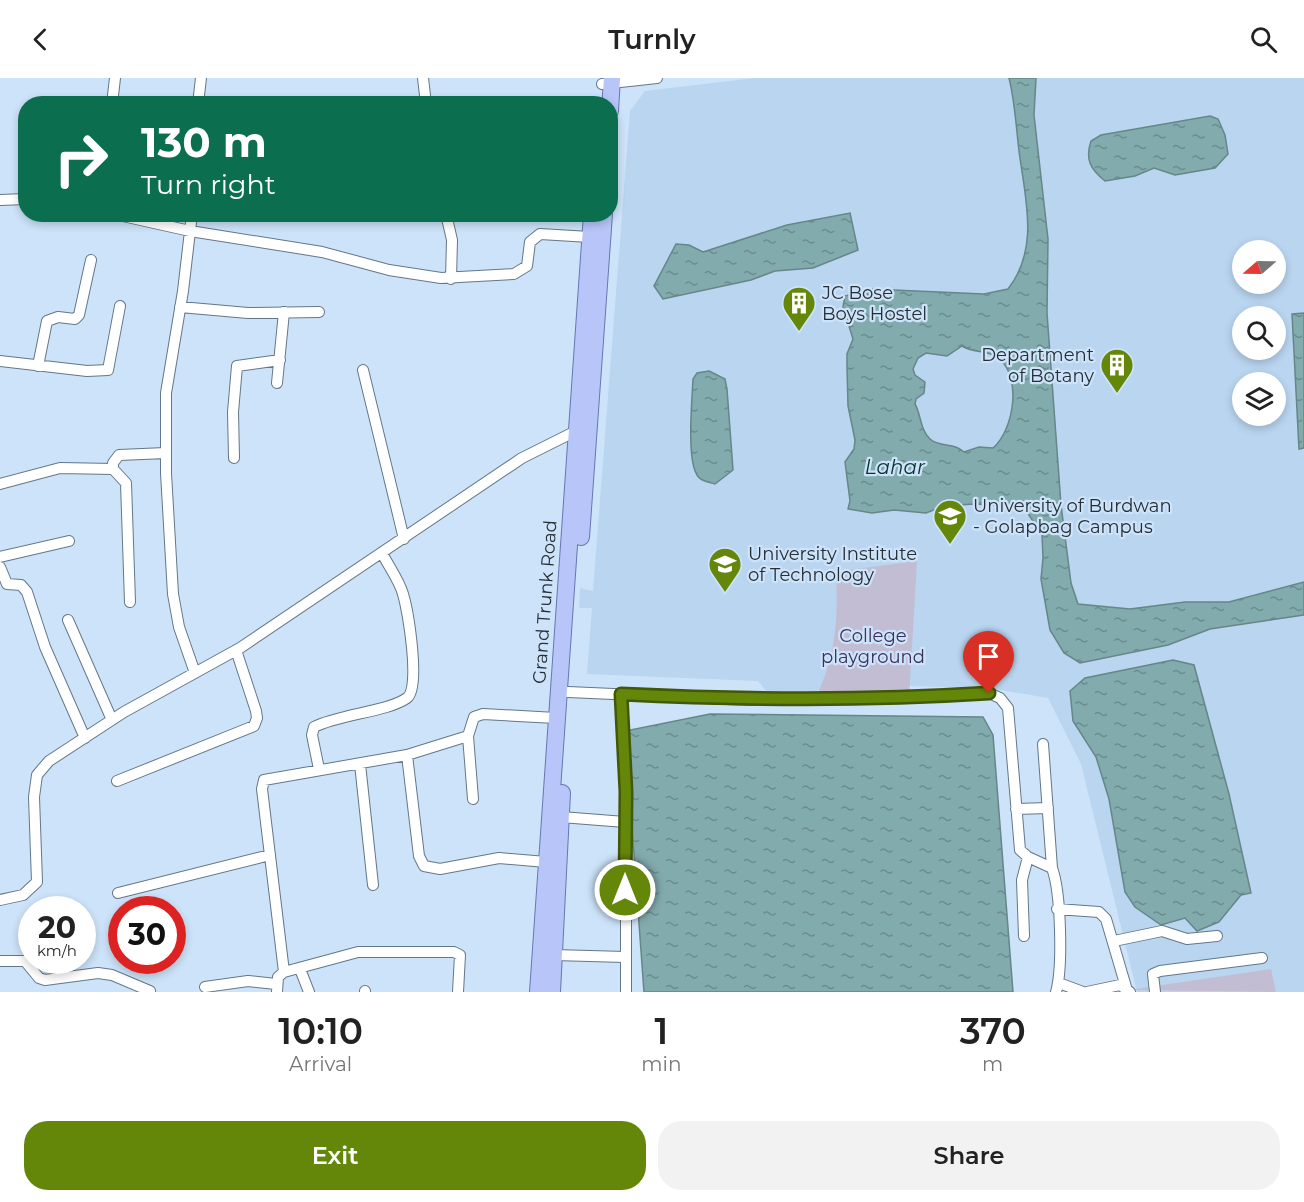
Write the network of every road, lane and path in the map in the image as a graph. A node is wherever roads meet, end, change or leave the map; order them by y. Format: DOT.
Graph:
graph roads {
  1 [pos="115,78"];
  2 [pos="201,78"];
  3 [pos="423,78"];
  4 [pos="657,78"];
  5 [pos="607,81"];
  6 [pos="113,96"];
  7 [pos="199,96"];
  8 [pos="425,96"];
  9 [pos="602,96"];
  10 [pos="608,96"];
  11 [pos="18,199"];
  12 [pos="0,200"];
  13 [pos="150,222"];
  14 [pos="191,222"];
  15 [pos="448,222"];
  16 [pos="591,222"];
  17 [pos="603,222"];
  18 [pos="190,231"];
  19 [pos="590,237"];
  20 [pos="91,260"];
  21 [pos="451,279"];
  22 [pos="120,306"];
  23 [pos="180,307"];
  24 [pos="284,312"];
  25 [pos="319,312"];
  26 [pos="280,360"];
  27 [pos="0,361"];
  28 [pos="38,366"];
  29 [pos="363,370"];
  30 [pos="278,383"];
  31 [pos="583,429"];
  32 [pos="166,453"];
  33 [pos="234,458"];
  34 [pos="113,469"];
  35 [pos="0,484"];
  36 [pos="404,539"];
  37 [pos="69,541"];
  38 [pos="382,553"];
  39 [pos="0,557"];
  40 [pos="0,567"];
  41 [pos="130,602"];
  42 [pos="68,620"];
  43 [pos="236,650"];
  44 [pos="195,673"];
  45 [pos="568,692"];
  46 [pos="621,694"];
  47 [pos="556,717"];
  48 [pos="112,720"];
  49 [pos="468,736"];
  50 [pos="85,738"];
  51 [pos="1043,744"];
  52 [pos="407,755"];
  53 [pos="360,764"];
  54 [pos="319,769"];
  55 [pos="117,781"];
  56 [pos="473,799"];
  57 [pos="1048,808"];
  58 [pos="1016,809"];
  59 [pos="561,817"];
  60 [pos="625,822"];
  61 [pos="270,855"];
  62 [pos="1028,857"];
  63 [pos="546,862"];
  64 [pos="1052,868"];
  65 [pos="373,885"];
  66 [pos="118,893"];
  67 [pos="0,900"];
  68 [pos="1057,909"];
  69 [pos="1024,936"];
  70 [pos="1217,936"];
  71 [pos="1114,941"];
  72 [pos="554,955"];
  73 [pos="625,957"];
  74 [pos="1262,958"];
  75 [pos="0,961"];
  76 [pos="300,969"];
  77 [pos="284,972"];
  78 [pos="205,987"];
  79 [pos="1058,987"];
  80 [pos="276,988"];
  81 [pos="1128,989"];
  82 [pos="150,991"];
  83 [pos="309,992"];
  84 [pos="458,992"];
  85 [pos="538,992"];
  86 [pos="552,992"];
  87 [pos="626,992"];
  88 [pos="1085,992"];
  89 [pos="1155,992"];
  1 -- 6 [label="street"];
  2 -- 7 [label="street"];
  3 -- 8 [label="street"];
  4 -- 5 [label="street"];
  5 -- 9 [label="main road"];
  5 -- 10 [label="main road"];
  11 -- 12 [label="street"];
  13 -- 18 [label="street"];
  14 -- 18 [label="street"];
  15 -- 21 [label="street"];
  16 -- 19 [label="main road, Grand Trunk Road"];
  17 -- 31 [label="main road, Grand Trunk Road"];
  18 -- 21 [label="street"];
  18 -- 23 [label="street"];
  19 -- 21 [label="street"];
  19 -- 31 [label="main road, Grand Trunk Road"];
  20 -- 28 [label="street"];
  22 -- 28 [label="street"];
  23 -- 24 [label="street"];
  23 -- 32 [label="street"];
  24 -- 25 [label="street"];
  24 -- 26 [label="street"];
  26 -- 30 [label="street"];
  26 -- 33 [label="street"];
  27 -- 28 [label="street"];
  29 -- 36 [label="street"];
  31 -- 36 [label="street"];
  31 -- 45 [label="main road, Grand Trunk Road"];
  31 -- 47 [label="main road, Grand Trunk Road"];
  32 -- 34 [label="street"];
  32 -- 44 [label="street"];
  34 -- 35 [label="street"];
  34 -- 41 [label="street"];
  36 -- 38 [label="street"];
  37 -- 39 [label="street"];
  38 -- 43 [label="street"];
  38 -- 54 [label="street"];
  40 -- 50 [label="street"];
  42 -- 48 [label="street"];
  43 -- 44 [label="street"];
  43 -- 55 [label="street"];
  44 -- 48 [label="street"];
  45 -- 46 [label="street"];
  45 -- 59 [label="main road, Grand Trunk Road"];
  46 -- 58 [label="street"];
  46 -- 60 [label="street"];
  47 -- 49 [label="street"];
  47 -- 63 [label="main road, Grand Trunk Road"];
  48 -- 50 [label="street"];
  49 -- 52 [label="street"];
  49 -- 56 [label="street"];
  50 -- 67 [label="street"];
  51 -- 57 [label="street"];
  52 -- 53 [label="street"];
  52 -- 63 [label="street"];
  53 -- 54 [label="street"];
  53 -- 65 [label="street"];
  54 -- 61 [label="street"];
  57 -- 58 [label="street"];
  57 -- 64 [label="street"];
  58 -- 62 [label="street"];
  59 -- 60 [label="street"];
  59 -- 72 [label="main road, Grand Trunk Road"];
  60 -- 73 [label="street"];
  61 -- 66 [label="street"];
  61 -- 77 [label="street"];
  62 -- 64 [label="street"];
  62 -- 69 [label="street"];
  63 -- 85 [label="main road, Grand Trunk Road"];
  64 -- 68 [label="street"];
  68 -- 71 [label="street"];
  68 -- 79 [label="street"];
  70 -- 71 [label="street"];
  71 -- 81 [label="street"];
  72 -- 73 [label="street"];
  72 -- 86 [label="main road, Grand Trunk Road"];
  73 -- 87 [label="street"];
  74 -- 89 [label="street"];
  75 -- 82 [label="street"];
  76 -- 77 [label="street"];
  76 -- 83 [label="street"];
  76 -- 84 [label="street"];
  77 -- 80 [label="street"];
  78 -- 80 [label="street"];
  79 -- 88 [label="street"];
  81 -- 88 [label="street"];
}
